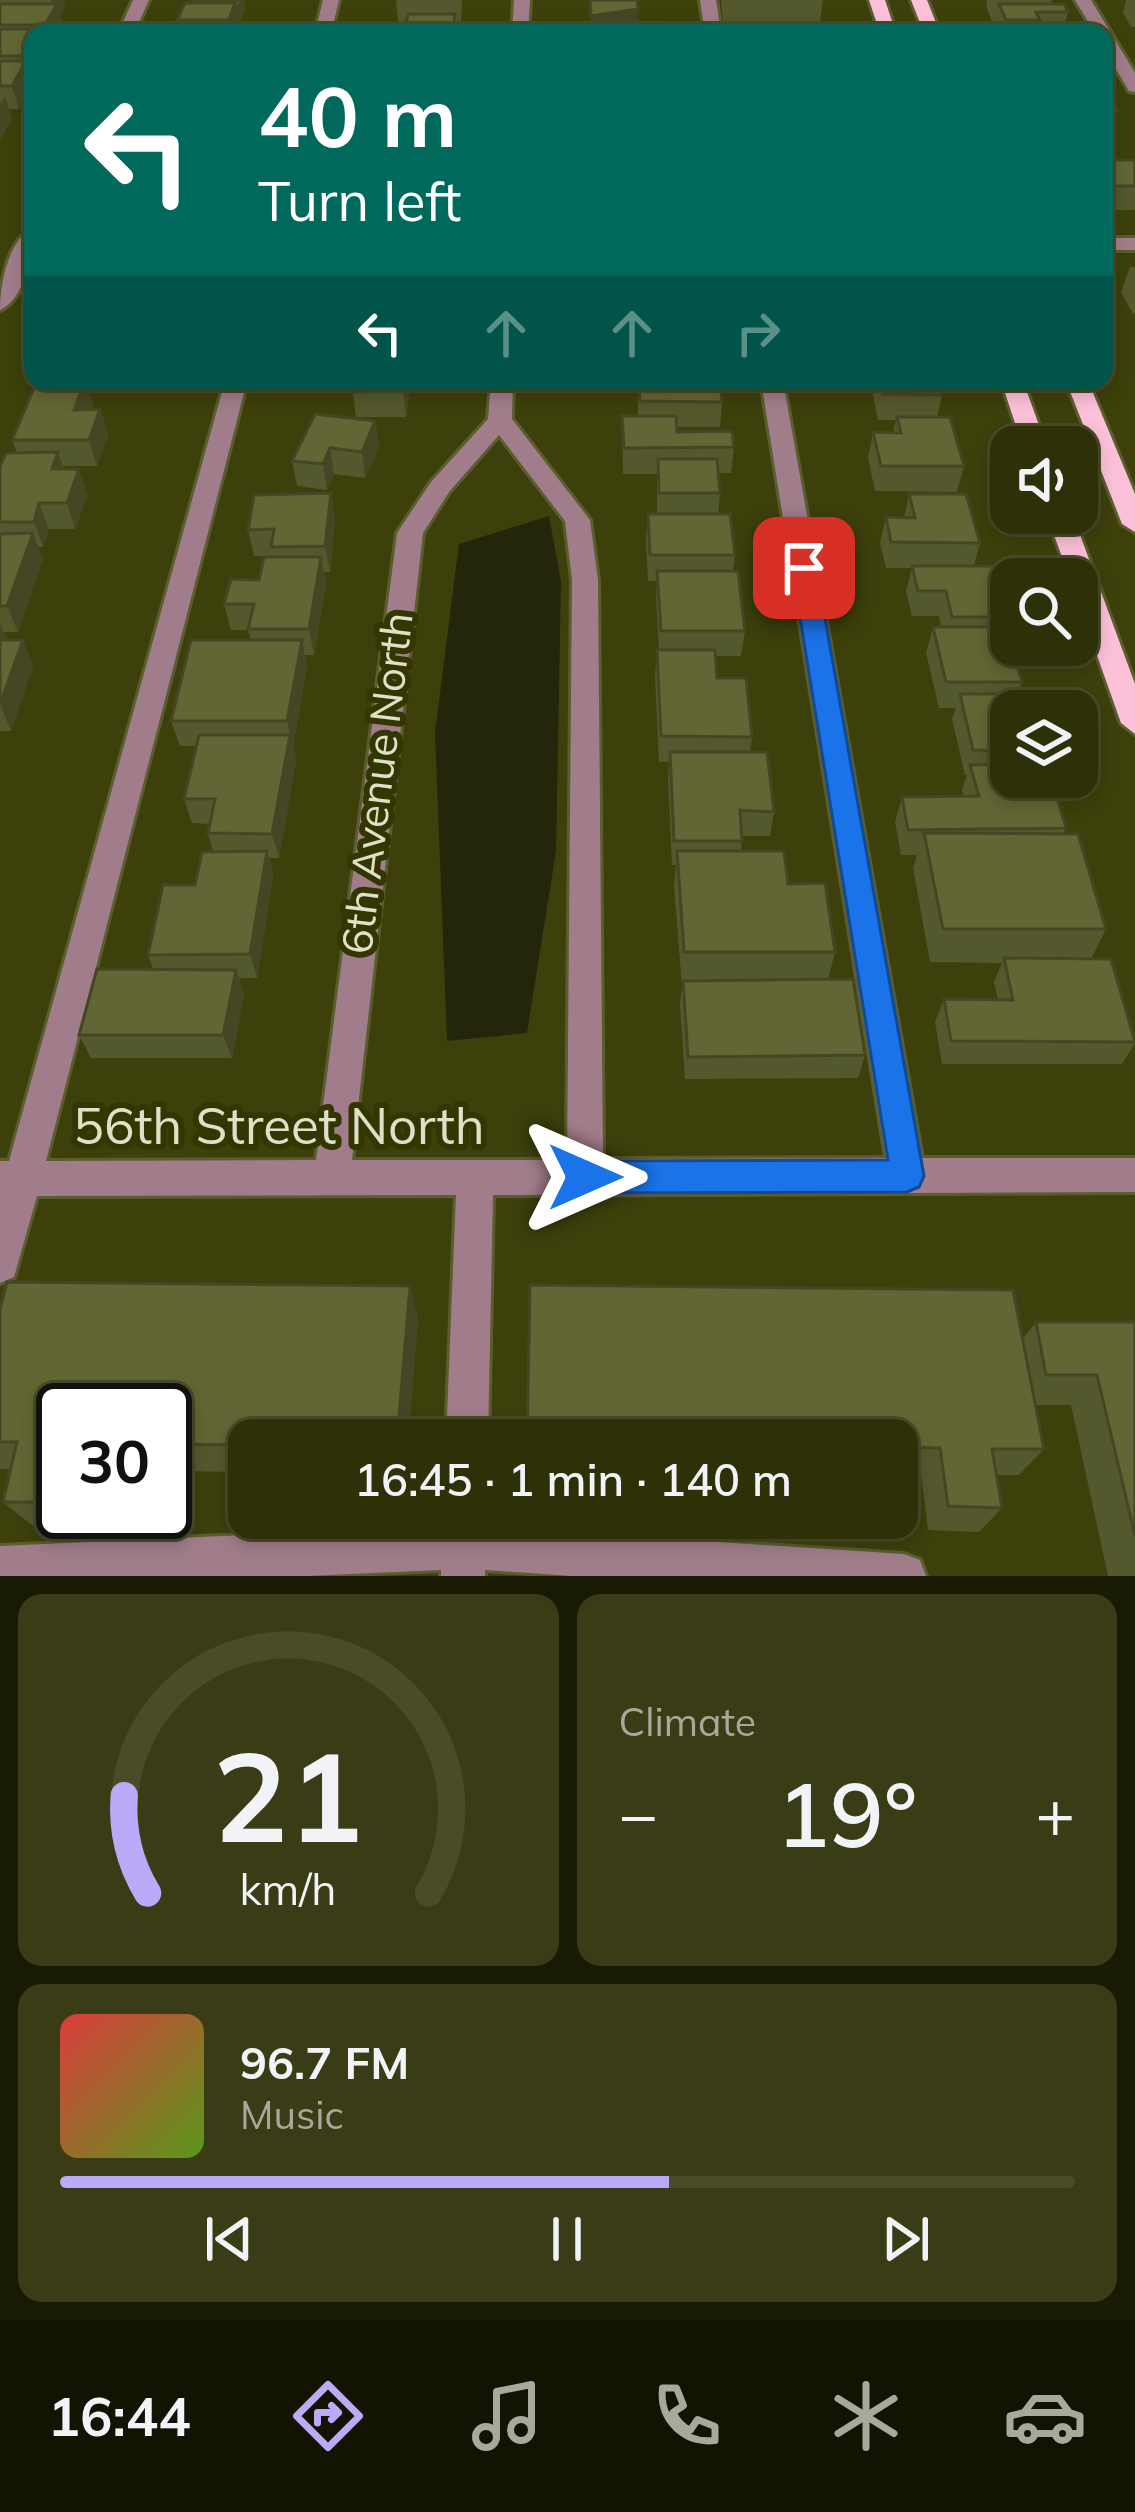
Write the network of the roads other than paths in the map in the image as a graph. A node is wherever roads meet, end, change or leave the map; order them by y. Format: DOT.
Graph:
graph roads {
  1 [pos="1113,51"];
  2 [pos="1135,87"];
  3 [pos="24,258"];
  4 [pos="0,304"];
  5 [pos="233,390"];
  6 [pos="502,390"];
  7 [pos="774,390"];
  8 [pos="1015,390"];
  9 [pos="1081,390"];
  10 [pos="500,420"];
  11 [pos="1028,426"];
  12 [pos="1135,524"];
  13 [pos="1067,534"];
  14 [pos="1134,720"];
  15 [pos="1135,1175"];
  16 [pos="475,1176"];
  17 [pos="907,1176"];
  18 [pos="332,1177"];
  19 [pos="585,1177"];
  20 [pos="11,1179"];
  21 [pos="1,1260"];
  22 [pos="468,1419"];
  23 [pos="464,1547"];
  24 [pos="0,1568"];
  25 [pos="904,1576"];
  1 -- 2 [label="street"];
  3 -- 4 [label="street"];
  5 -- 20 [label="street"];
  6 -- 10 [label="street"];
  7 -- 17 [label="street"];
  8 -- 11 [label="main road"];
  9 -- 12 [label="main road"];
  10 -- 18 [label="street, 6th Avenue North"];
  10 -- 19 [label="street"];
  13 -- 14 [label="main road"];
  15 -- 17 [label="street, 56th Street North"];
  16 -- 18 [label="street, 56th Street North"];
  16 -- 19 [label="street, 56th Street North"];
  16 -- 22 [label="street"];
  17 -- 19 [label="street, 56th Street North"];
  18 -- 20 [label="street, 56th Street North"];
  20 -- 21 [label="street"];
  23 -- 24 [label="street"];
  23 -- 25 [label="street"];
}
